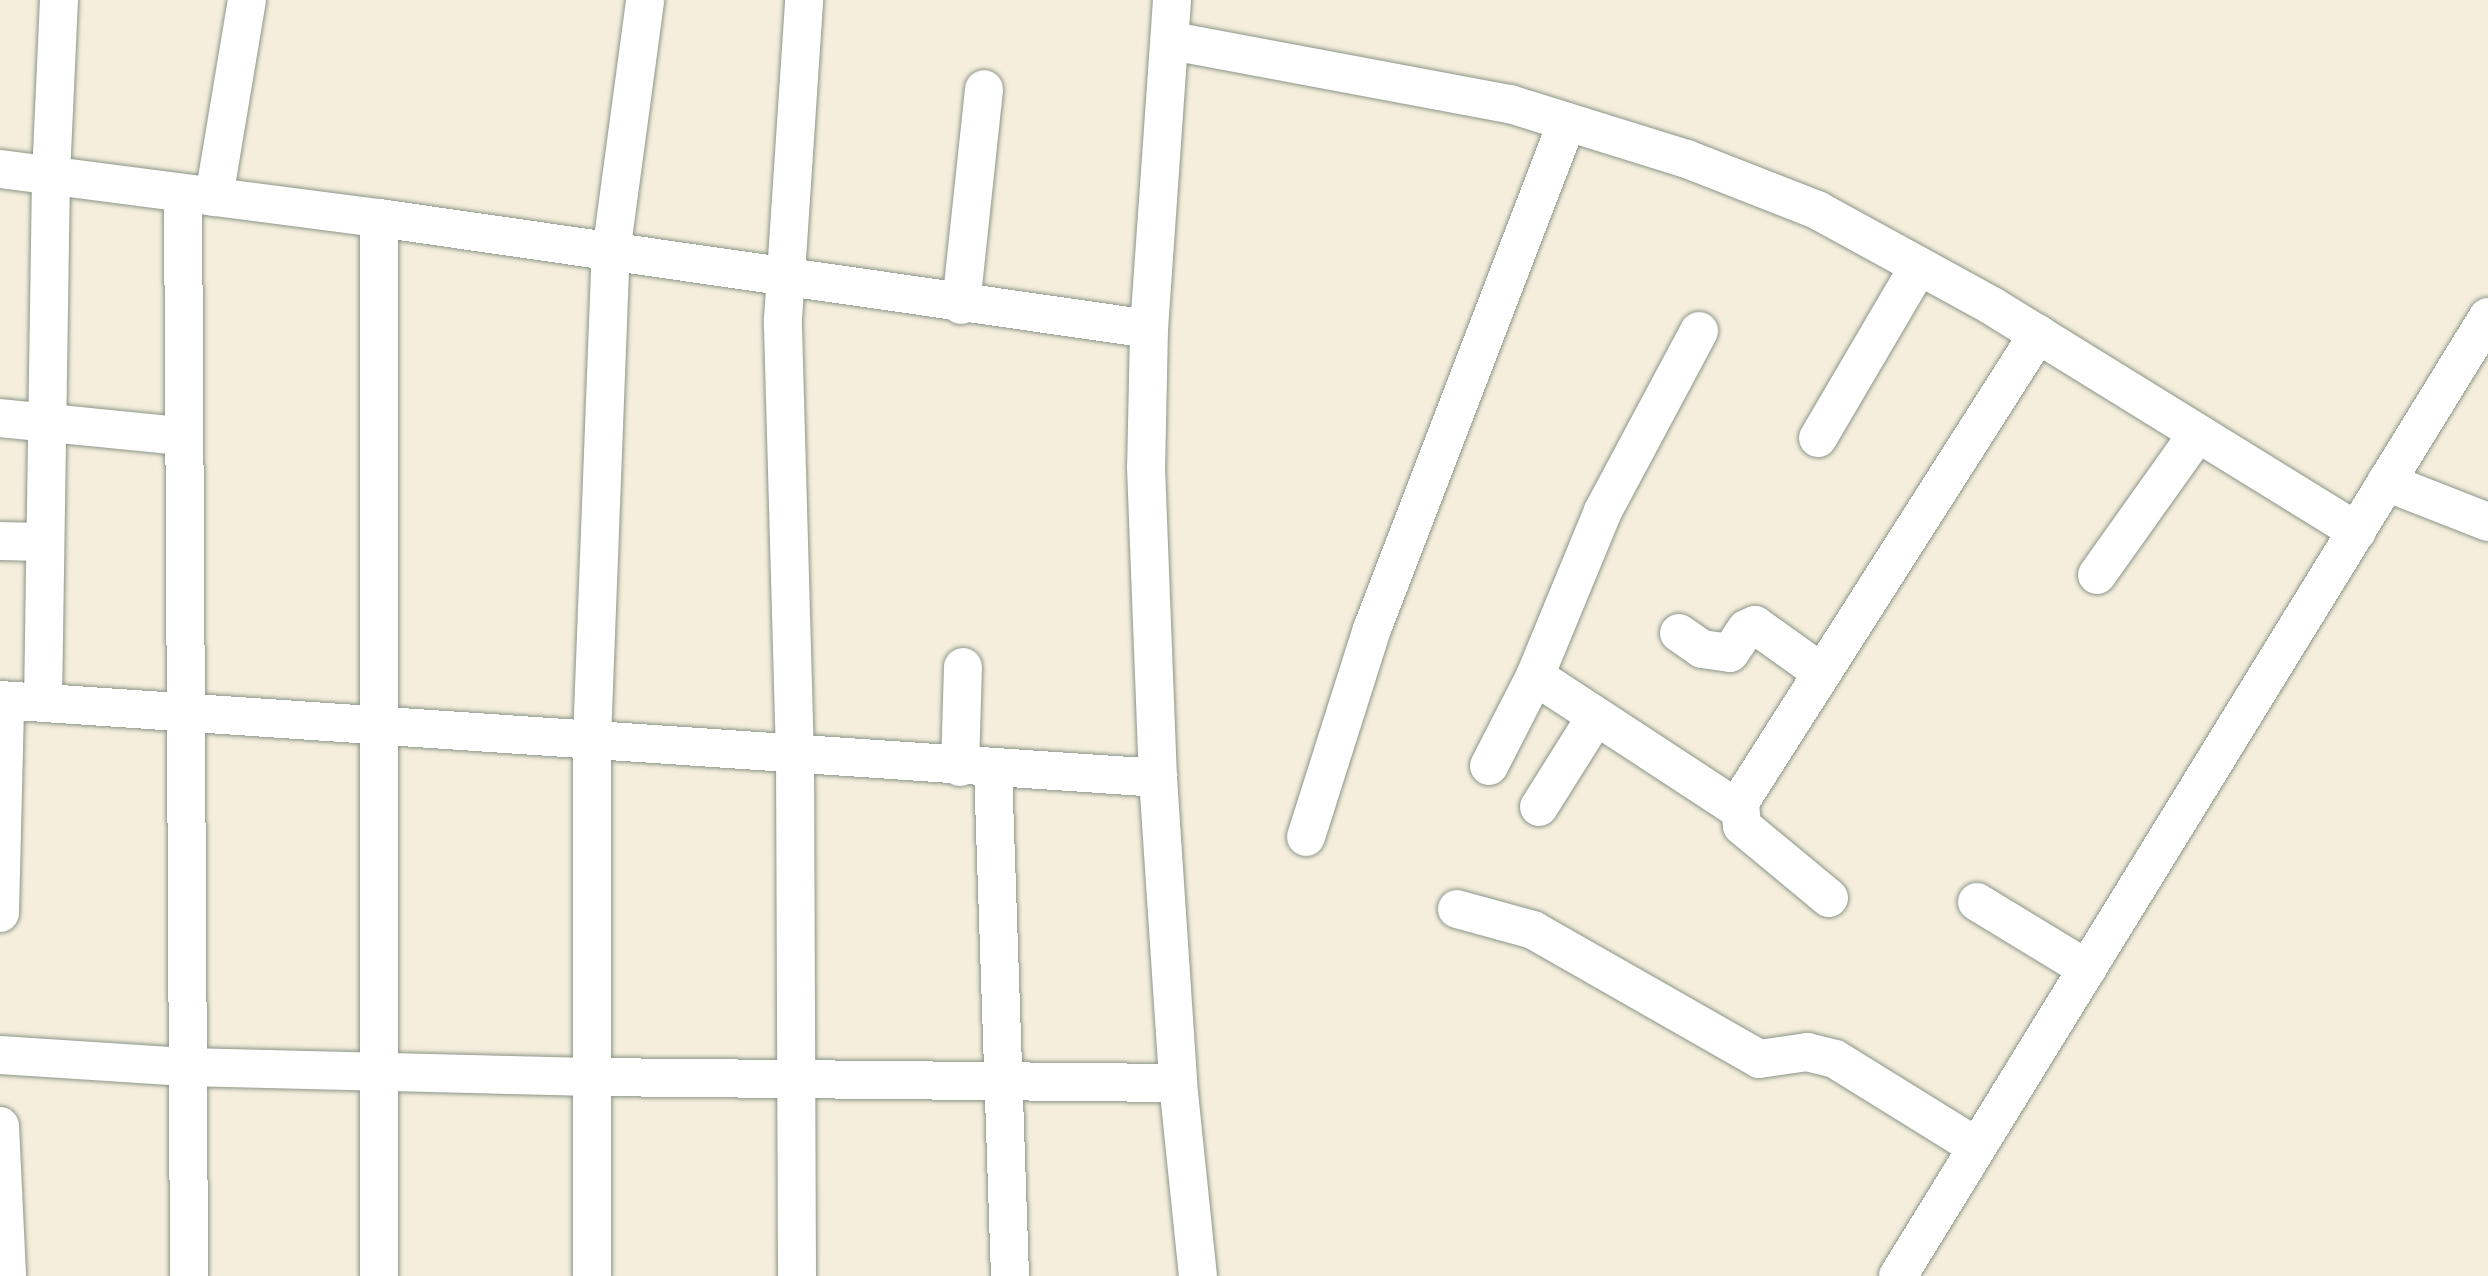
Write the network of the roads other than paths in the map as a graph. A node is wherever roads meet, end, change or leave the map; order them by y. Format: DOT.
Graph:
graph roads {
  1 [pos="59,0"];
  2 [pos="247,0"];
  3 [pos="645,0"];
  4 [pos="804,0"];
  5 [pos="1172,0"];
  6 [pos="1172,41"];
  7 [pos="984,89"];
  8 [pos="1567,122"];
  9 [pos="0,169"];
  10 [pos="51,176"];
  11 [pos="198,195"];
  12 [pos="379,218"];
  13 [pos="611,253"];
  14 [pos="1919,266"];
  15 [pos="783,278"];
  16 [pos="961,305"];
  17 [pos="2488,317"];
  18 [pos="1149,329"];
  19 [pos="1699,331"];
  20 [pos="2038,334"];
  21 [pos="0,418"];
  22 [pos="46,422"];
  23 [pos="2198,433"];
  24 [pos="180,436"];
  25 [pos="1818,438"];
  26 [pos="2386,482"];
  27 [pos="2488,522"];
  28 [pos="2357,531"];
  29 [pos="0,541"];
  30 [pos="45,542"];
  31 [pos="2097,575"];
  32 [pos="1679,633"];
  33 [pos="963,667"];
  34 [pos="1822,673"];
  35 [pos="1535,676"];
  36 [pos="2,701"];
  37 [pos="43,703"];
  38 [pos="182,712"];
  39 [pos="1596,716"];
  40 [pos="379,725"];
  41 [pos="592,739"];
  42 [pos="795,757"];
  43 [pos="1489,766"];
  44 [pos="976,768"];
  45 [pos="1158,778"];
  46 [pos="1539,807"];
  47 [pos="1738,809"];
  48 [pos="1306,837"];
  49 [pos="1829,898"];
  50 [pos="1977,902"];
  51 [pos="1457,909"];
  52 [pos="0,913"];
  53 [pos="2087,969"];
  54 [pos="0,1055"];
  55 [pos="186,1067"];
  56 [pos="380,1072"];
  57 [pos="592,1077"];
  58 [pos="1002,1079"];
  59 [pos="795,1081"];
  60 [pos="1178,1083"];
  61 [pos="0,1126"];
  62 [pos="1977,1147"];
  63 [pos="7,1276"];
  64 [pos="189,1276"];
  65 [pos="379,1276"];
  66 [pos="592,1276"];
  67 [pos="797,1276"];
  68 [pos="1010,1276"];
  69 [pos="1198,1276"];
  70 [pos="1898,1276"];
  1 -- 10 [label="street"];
  2 -- 11 [label="street"];
  3 -- 13 [label="street"];
  4 -- 15 [label="street"];
  5 -- 6 [label="street"];
  6 -- 8 [label="street"];
  6 -- 18 [label="street"];
  7 -- 16 [label="street"];
  8 -- 14 [label="street"];
  8 -- 48 [label="street"];
  9 -- 10 [label="street"];
  10 -- 11 [label="street"];
  10 -- 22 [label="street"];
  11 -- 12 [label="street"];
  11 -- 24 [label="street"];
  12 -- 13 [label="street"];
  12 -- 40 [label="street"];
  13 -- 15 [label="street"];
  13 -- 41 [label="street"];
  14 -- 20 [label="street"];
  14 -- 25 [label="street"];
  15 -- 16 [label="street"];
  15 -- 42 [label="street"];
  16 -- 18 [label="street"];
  17 -- 26 [label="street"];
  18 -- 45 [label="street"];
  19 -- 35 [label="street"];
  20 -- 23 [label="street"];
  20 -- 34 [label="street"];
  21 -- 22 [label="street"];
  22 -- 24 [label="street"];
  22 -- 30 [label="street"];
  23 -- 28 [label="street"];
  23 -- 31 [label="street"];
  24 -- 38 [label="street"];
  26 -- 27 [label="street"];
  26 -- 28 [label="street"];
  28 -- 53 [label="street"];
  29 -- 30 [label="street"];
  30 -- 37 [label="street"];
  32 -- 34 [label="street"];
  33 -- 44 [label="street"];
  34 -- 47 [label="street"];
  35 -- 39 [label="street"];
  35 -- 43 [label="street"];
  36 -- 37 [label="street"];
  36 -- 52 [label="street"];
  37 -- 38 [label="street"];
  38 -- 40 [label="street"];
  38 -- 55 [label="street"];
  39 -- 46 [label="street"];
  39 -- 47 [label="street"];
  40 -- 41 [label="street"];
  40 -- 56 [label="street"];
  41 -- 42 [label="street"];
  41 -- 57 [label="street"];
  42 -- 44 [label="street"];
  42 -- 59 [label="street"];
  44 -- 45 [label="street"];
  44 -- 58 [label="street"];
  45 -- 60 [label="street"];
  47 -- 49 [label="street"];
  50 -- 53 [label="street"];
  51 -- 62 [label="street"];
  53 -- 62 [label="street"];
  54 -- 55 [label="street"];
  55 -- 56 [label="street"];
  55 -- 64 [label="street"];
  56 -- 57 [label="street"];
  56 -- 65 [label="street"];
  57 -- 59 [label="street"];
  57 -- 66 [label="street"];
  58 -- 59 [label="street"];
  58 -- 60 [label="street"];
  58 -- 68 [label="street"];
  59 -- 67 [label="street"];
  60 -- 69 [label="street"];
  61 -- 63 [label="street"];
  62 -- 70 [label="street"];
}
